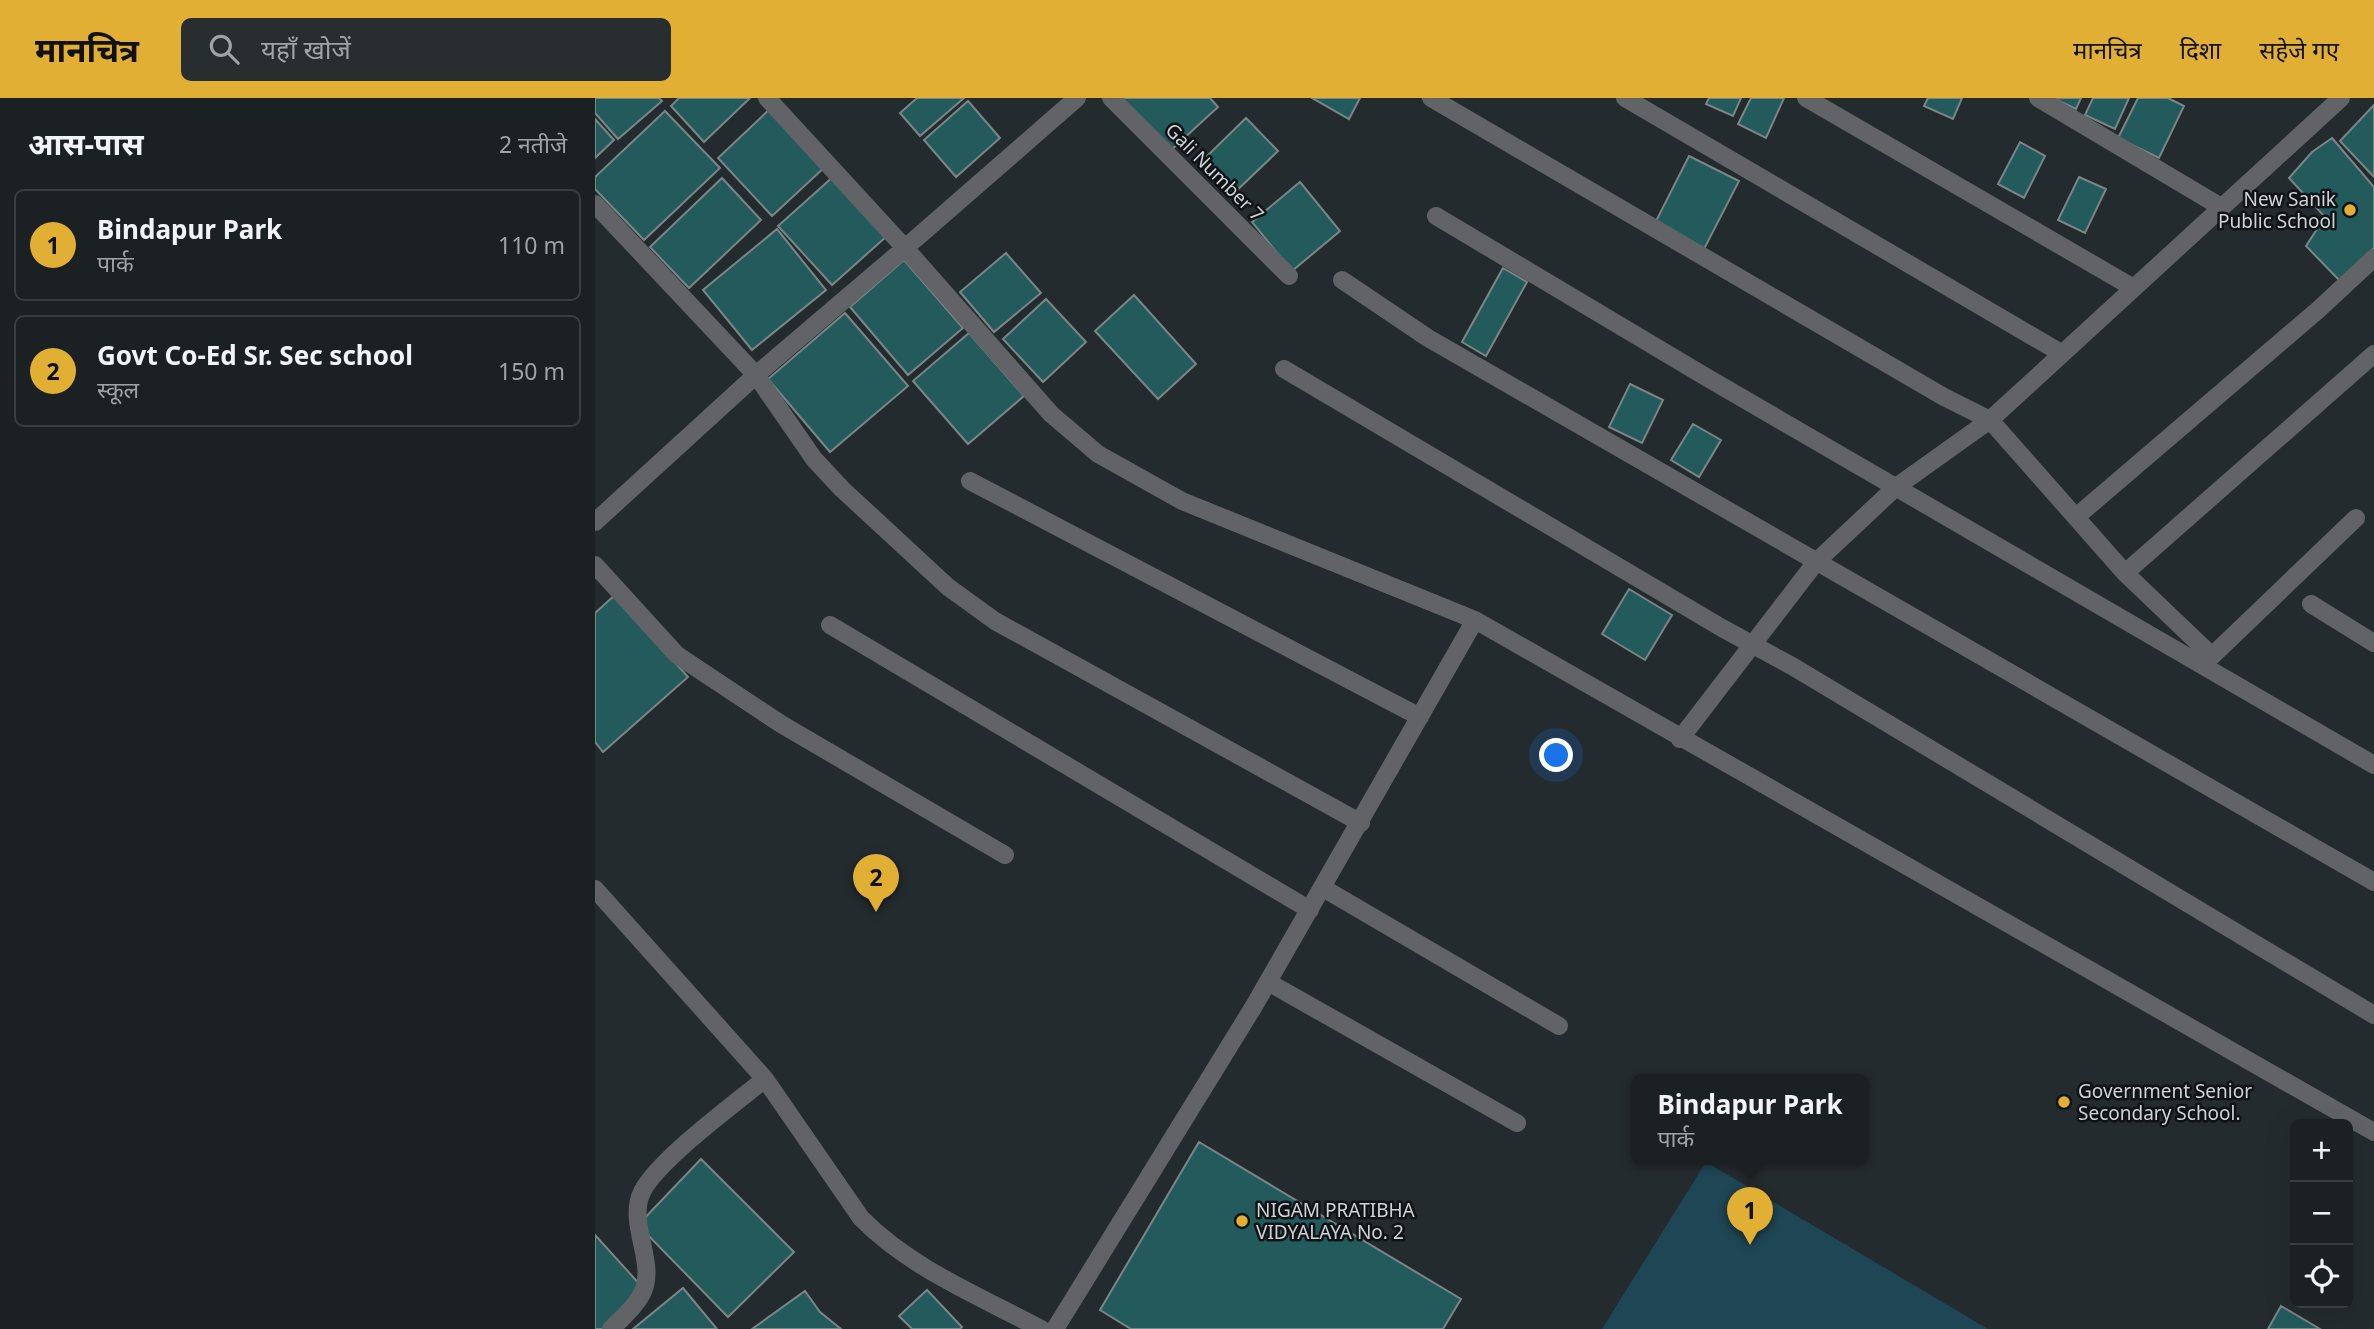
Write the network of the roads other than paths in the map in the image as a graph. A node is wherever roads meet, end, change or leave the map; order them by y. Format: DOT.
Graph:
graph roads {
  1 [pos="767,98"];
  2 [pos="1077,98"];
  3 [pos="1111,98"];
  4 [pos="1431,98"];
  5 [pos="1625,98"];
  6 [pos="1806,98"];
  7 [pos="2038,98"];
  8 [pos="2341,98"];
  9 [pos="595,204"];
  10 [pos="2221,207"];
  11 [pos="1437,216"];
  12 [pos="905,248"];
  13 [pos="2374,258"];
  14 [pos="1289,276"];
  15 [pos="1342,280"];
  16 [pos="2132,287"];
  17 [pos="2061,353"];
  18 [pos="2374,354"];
  19 [pos="1285,369"];
  20 [pos="756,374"];
  21 [pos="1990,420"];
  22 [pos="970,481"];
  23 [pos="1896,487"];
  24 [pos="2076,517"];
  25 [pos="2356,518"];
  26 [pos="595,522"];
  27 [pos="1816,562"];
  28 [pos="595,565"];
  29 [pos="2125,573"];
  30 [pos="2311,604"];
  31 [pos="1475,620"];
  32 [pos="830,625"];
  33 [pos="2374,643"];
  34 [pos="1753,645"];
  35 [pos="1420,717"];
  36 [pos="1680,739"];
  37 [pos="2374,765"];
  38 [pos="1361,822"];
  39 [pos="1005,855"];
  40 [pos="2374,882"];
  41 [pos="1323,888"];
  42 [pos="595,889"];
  43 [pos="1310,910"];
  44 [pos="1268,982"];
  45 [pos="2374,1015"];
  46 [pos="1559,1026"];
  47 [pos="765,1079"];
  48 [pos="1517,1123"];
  49 [pos="2374,1132"];
  50 [pos="611,1329"];
  51 [pos="1041,1329"];
  52 [pos="1055,1329"];
  1 -- 12 [label="street"];
  2 -- 12 [label="street"];
  3 -- 14 [label="street, Gali Number 7"];
  4 -- 21 [label="street"];
  5 -- 17 [label="street"];
  6 -- 16 [label="street"];
  7 -- 10 [label="street"];
  8 -- 10 [label="street"];
  9 -- 20 [label="street"];
  10 -- 16 [label="street"];
  11 -- 23 [label="street"];
  12 -- 20 [label="street"];
  12 -- 31 [label="street"];
  13 -- 24 [label="street"];
  15 -- 27 [label="street"];
  16 -- 17 [label="street"];
  17 -- 21 [label="street"];
  18 -- 29 [label="street"];
  19 -- 34 [label="street"];
  20 -- 26 [label="street"];
  20 -- 38 [label="street"];
  21 -- 23 [label="street"];
  21 -- 24 [label="street"];
  22 -- 35 [label="street"];
  23 -- 27 [label="street"];
  23 -- 37 [label="street"];
  24 -- 29 [label="street"];
  25 -- 29 [label="street"];
  27 -- 34 [label="street"];
  27 -- 40 [label="street"];
  28 -- 39 [label="street"];
  30 -- 33 [label="street"];
  31 -- 35 [label="street"];
  31 -- 36 [label="street"];
  32 -- 43 [label="street"];
  34 -- 36 [label="street"];
  34 -- 45 [label="street"];
  35 -- 38 [label="street"];
  36 -- 49 [label="street"];
  38 -- 41 [label="street"];
  41 -- 43 [label="street"];
  41 -- 46 [label="street"];
  42 -- 47 [label="street"];
  43 -- 44 [label="street"];
  44 -- 48 [label="street"];
  44 -- 52 [label="street"];
  47 -- 50 [label="street"];
  47 -- 51 [label="street"];
}
